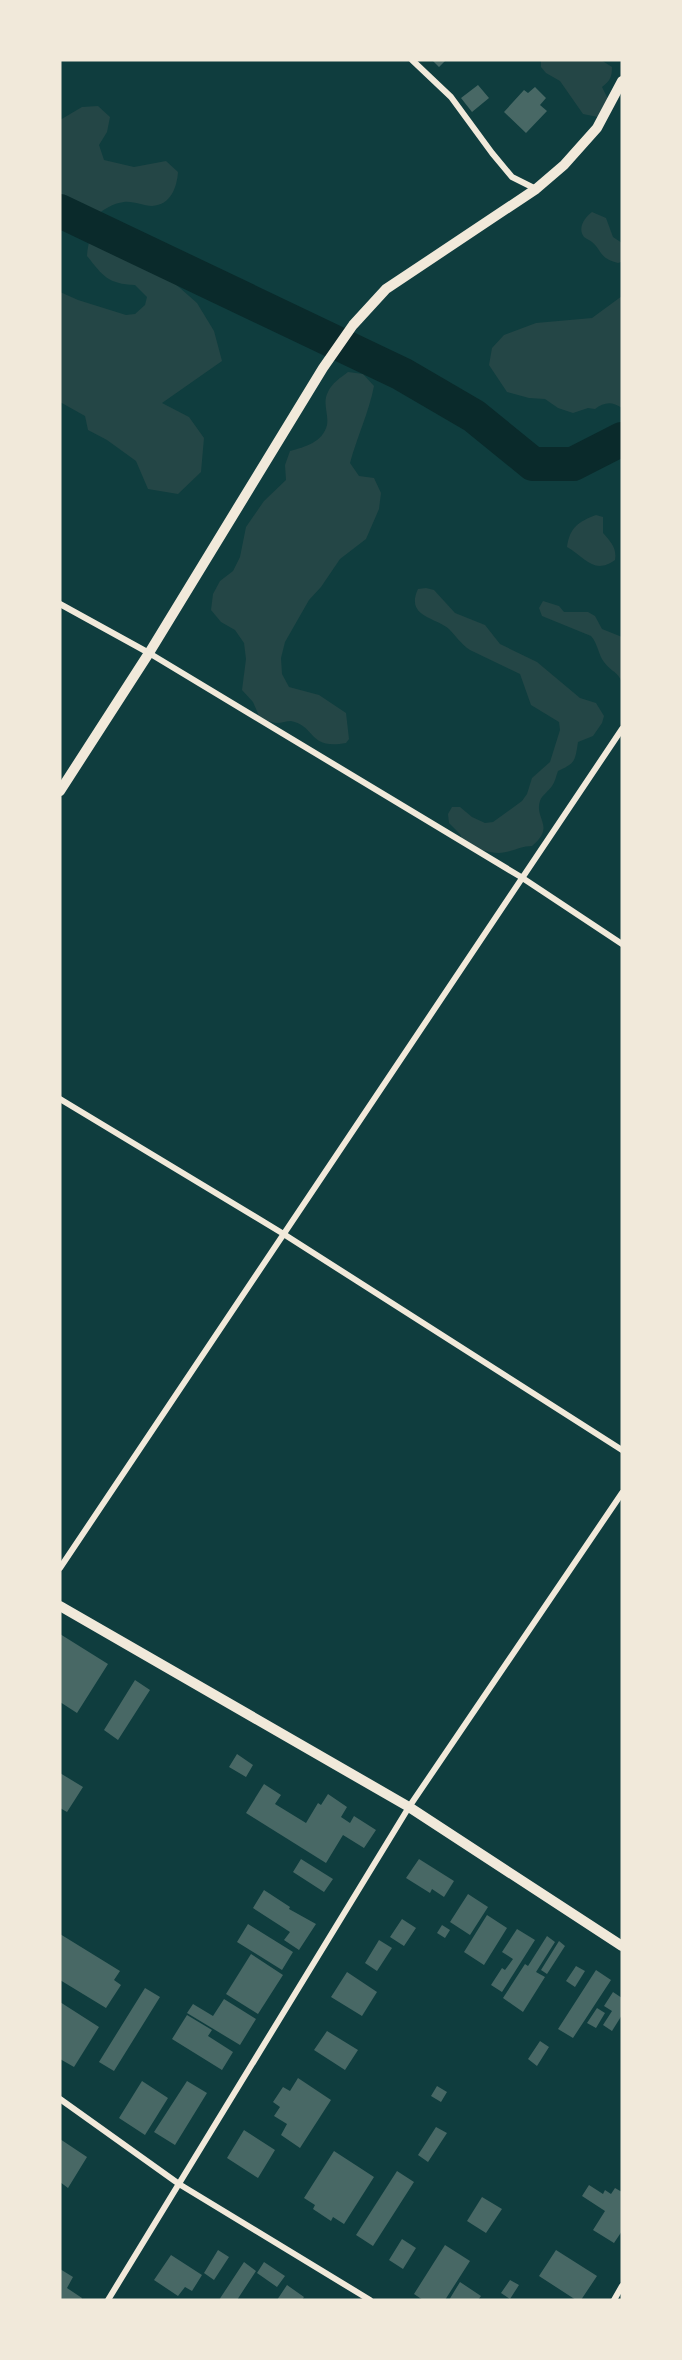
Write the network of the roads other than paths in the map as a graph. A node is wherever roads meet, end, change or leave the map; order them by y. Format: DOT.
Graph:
graph roads {
  1 [pos="412,60"];
  2 [pos="622,81"];
  3 [pos="536,189"];
  4 [pos="60,604"];
  5 [pos="149,653"];
  6 [pos="622,729"];
  7 [pos="60,791"];
  8 [pos="521,877"];
  9 [pos="622,944"];
  10 [pos="60,1099"];
  11 [pos="282,1233"];
  12 [pos="622,1450"];
  13 [pos="622,1492"];
  14 [pos="60,1568"];
  15 [pos="60,1606"];
  16 [pos="409,1807"];
  17 [pos="622,1946"];
  18 [pos="60,2099"];
  19 [pos="179,2184"];
  20 [pos="622,2286"];
  21 [pos="108,2300"];
  22 [pos="369,2300"];
  23 [pos="614,2300"];
  1 -- 3 [label="street"];
  2 -- 3 [label="street"];
  3 -- 5 [label="street"];
  4 -- 5 [label="street"];
  5 -- 7 [label="street"];
  5 -- 8 [label="street"];
  6 -- 8 [label="street"];
  8 -- 9 [label="street"];
  8 -- 11 [label="street"];
  10 -- 11 [label="street"];
  11 -- 12 [label="street"];
  11 -- 14 [label="street"];
  13 -- 16 [label="street"];
  15 -- 16 [label="street"];
  16 -- 17 [label="street"];
  16 -- 19 [label="street"];
  18 -- 19 [label="street"];
  19 -- 21 [label="street"];
  19 -- 22 [label="street"];
  20 -- 23 [label="street"];
}
